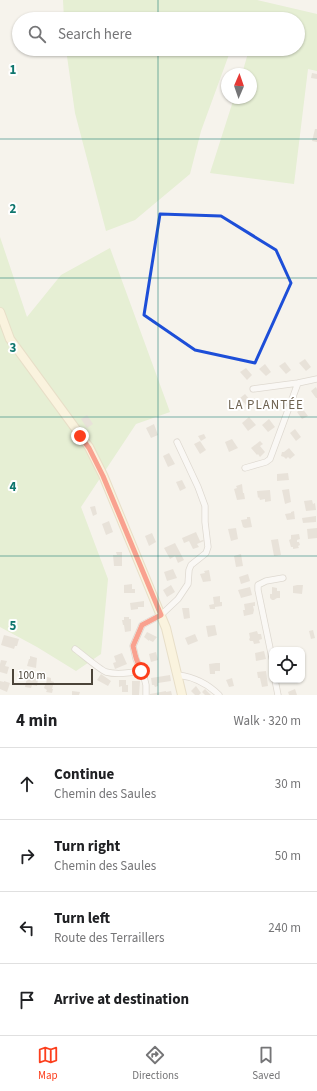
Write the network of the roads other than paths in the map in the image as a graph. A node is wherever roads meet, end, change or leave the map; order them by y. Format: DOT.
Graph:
graph roads {
  1 [pos="0,312"];
  2 [pos="317,379"];
  3 [pos="298,383"];
  4 [pos="253,389"];
  5 [pos="177,442"];
  6 [pos="245,468"];
  7 [pos="283,578"];
  8 [pos="161,615"];
  9 [pos="270,647"];
  10 [pos="75,649"];
  11 [pos="141,671"];
  12 [pos="178,674"];
  13 [pos="276,683"];
  14 [pos="146,695"];
  15 [pos="182,695"];
  16 [pos="219,695"];
  17 [pos="278,695"];
  1 -- 8 [label="street"];
  2 -- 3 [label="street"];
  3 -- 4 [label="street"];
  3 -- 6 [label="street"];
  5 -- 8 [label="street"];
  7 -- 9 [label="street"];
  8 -- 11 [label="street"];
  8 -- 12 [label="street"];
  10 -- 11 [label="street"];
  11 -- 14 [label="street"];
  12 -- 15 [label="street"];
  12 -- 16 [label="street"];
  13 -- 17 [label="street"];
}
